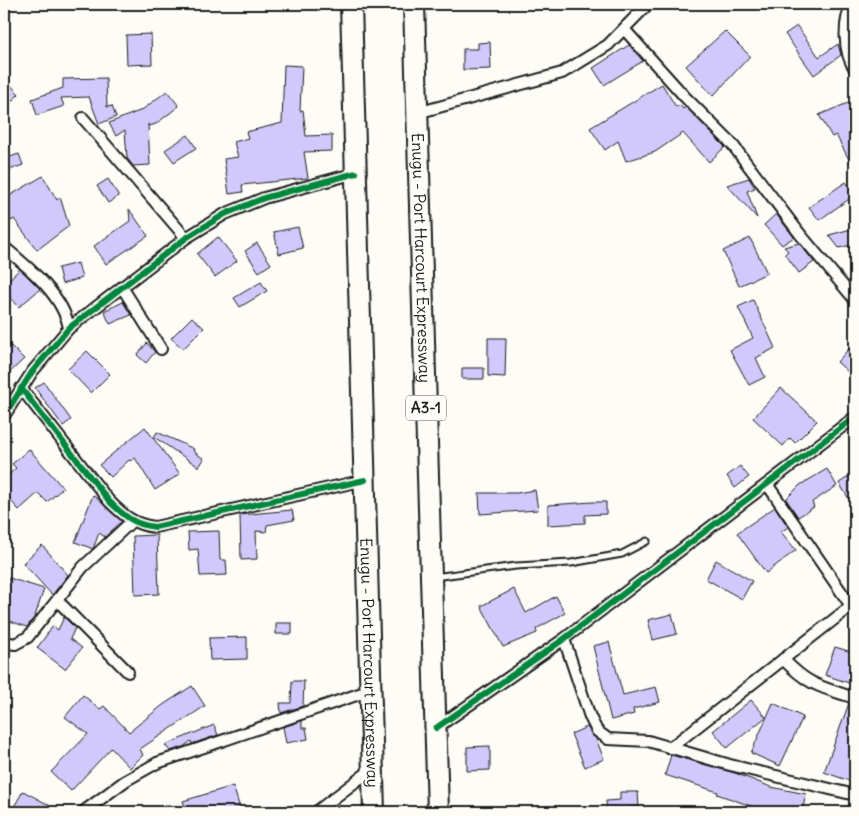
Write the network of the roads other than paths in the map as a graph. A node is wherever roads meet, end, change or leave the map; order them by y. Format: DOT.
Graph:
graph roads {
  1 [pos="351,4"];
  2 [pos="414,4"];
  3 [pos="648,4"];
  4 [pos="852,4"];
  5 [pos="624,29"];
  6 [pos="855,69"];
  7 [pos="417,113"];
  8 [pos="83,118"];
  9 [pos="356,173"];
  10 [pos="186,238"];
  11 [pos="4,247"];
  12 [pos="122,287"];
  13 [pos="855,298"];
  14 [pos="70,328"];
  15 [pos="161,349"];
  16 [pos="21,388"];
  17 [pos="4,416"];
  18 [pos="855,417"];
  19 [pos="365,480"];
  20 [pos="767,484"];
  21 [pos="132,521"];
  22 [pos="647,540"];
  23 [pos="431,578"];
  24 [pos="57,600"];
  25 [pos="854,606"];
  26 [pos="564,639"];
  27 [pos="4,642"];
  28 [pos="783,659"];
  29 [pos="128,672"];
  30 [pos="370,690"];
  31 [pos="855,698"];
  32 [pos="436,728"];
  33 [pos="670,748"];
  34 [pos="372,769"];
  35 [pos="855,795"];
  36 [pos="83,812"];
  37 [pos="316,812"];
  38 [pos="374,812"];
  39 [pos="438,812"];
  1 -- 9 [label="highway, Enugu - Port Harcourt Expressway"];
  2 -- 7 [label="highway, Enugu - Port Harcourt Expressway / A3-1"];
  3 -- 5 [label="street"];
  4 -- 6 [label="street"];
  5 -- 7 [label="street"];
  5 -- 13 [label="street"];
  7 -- 23 [label="highway, Enugu - Port Harcourt Expressway / A3-1"];
  8 -- 10 [label="street"];
  9 -- 10 [label="street"];
  9 -- 19 [label="highway, Enugu - Port Harcourt Expressway"];
  10 -- 12 [label="street"];
  11 -- 14 [label="street"];
  12 -- 14 [label="street"];
  12 -- 15 [label="street"];
  14 -- 16 [label="street"];
  16 -- 17 [label="street"];
  16 -- 21 [label="street"];
  18 -- 20 [label="street"];
  19 -- 21 [label="street"];
  19 -- 30 [label="highway, Enugu - Port Harcourt Expressway"];
  20 -- 25 [label="street"];
  20 -- 26 [label="street"];
  21 -- 24 [label="street"];
  22 -- 23 [label="lane"];
  23 -- 32 [label="highway, Enugu - Port Harcourt Expressway / A3-1"];
  24 -- 27 [label="street"];
  24 -- 29 [label="street"];
  25 -- 28 [label="street"];
  26 -- 32 [label="street"];
  26 -- 33 [label="street"];
  28 -- 31 [label="street"];
  28 -- 33 [label="street"];
  30 -- 34 [label="highway, Enugu - Port Harcourt Expressway"];
  30 -- 36 [label="street"];
  32 -- 39 [label="highway, Enugu - Port Harcourt Expressway / A3-1"];
  33 -- 35 [label="street"];
  34 -- 37 [label="street"];
  34 -- 38 [label="highway, Enugu - Port Harcourt Expressway"];
}
